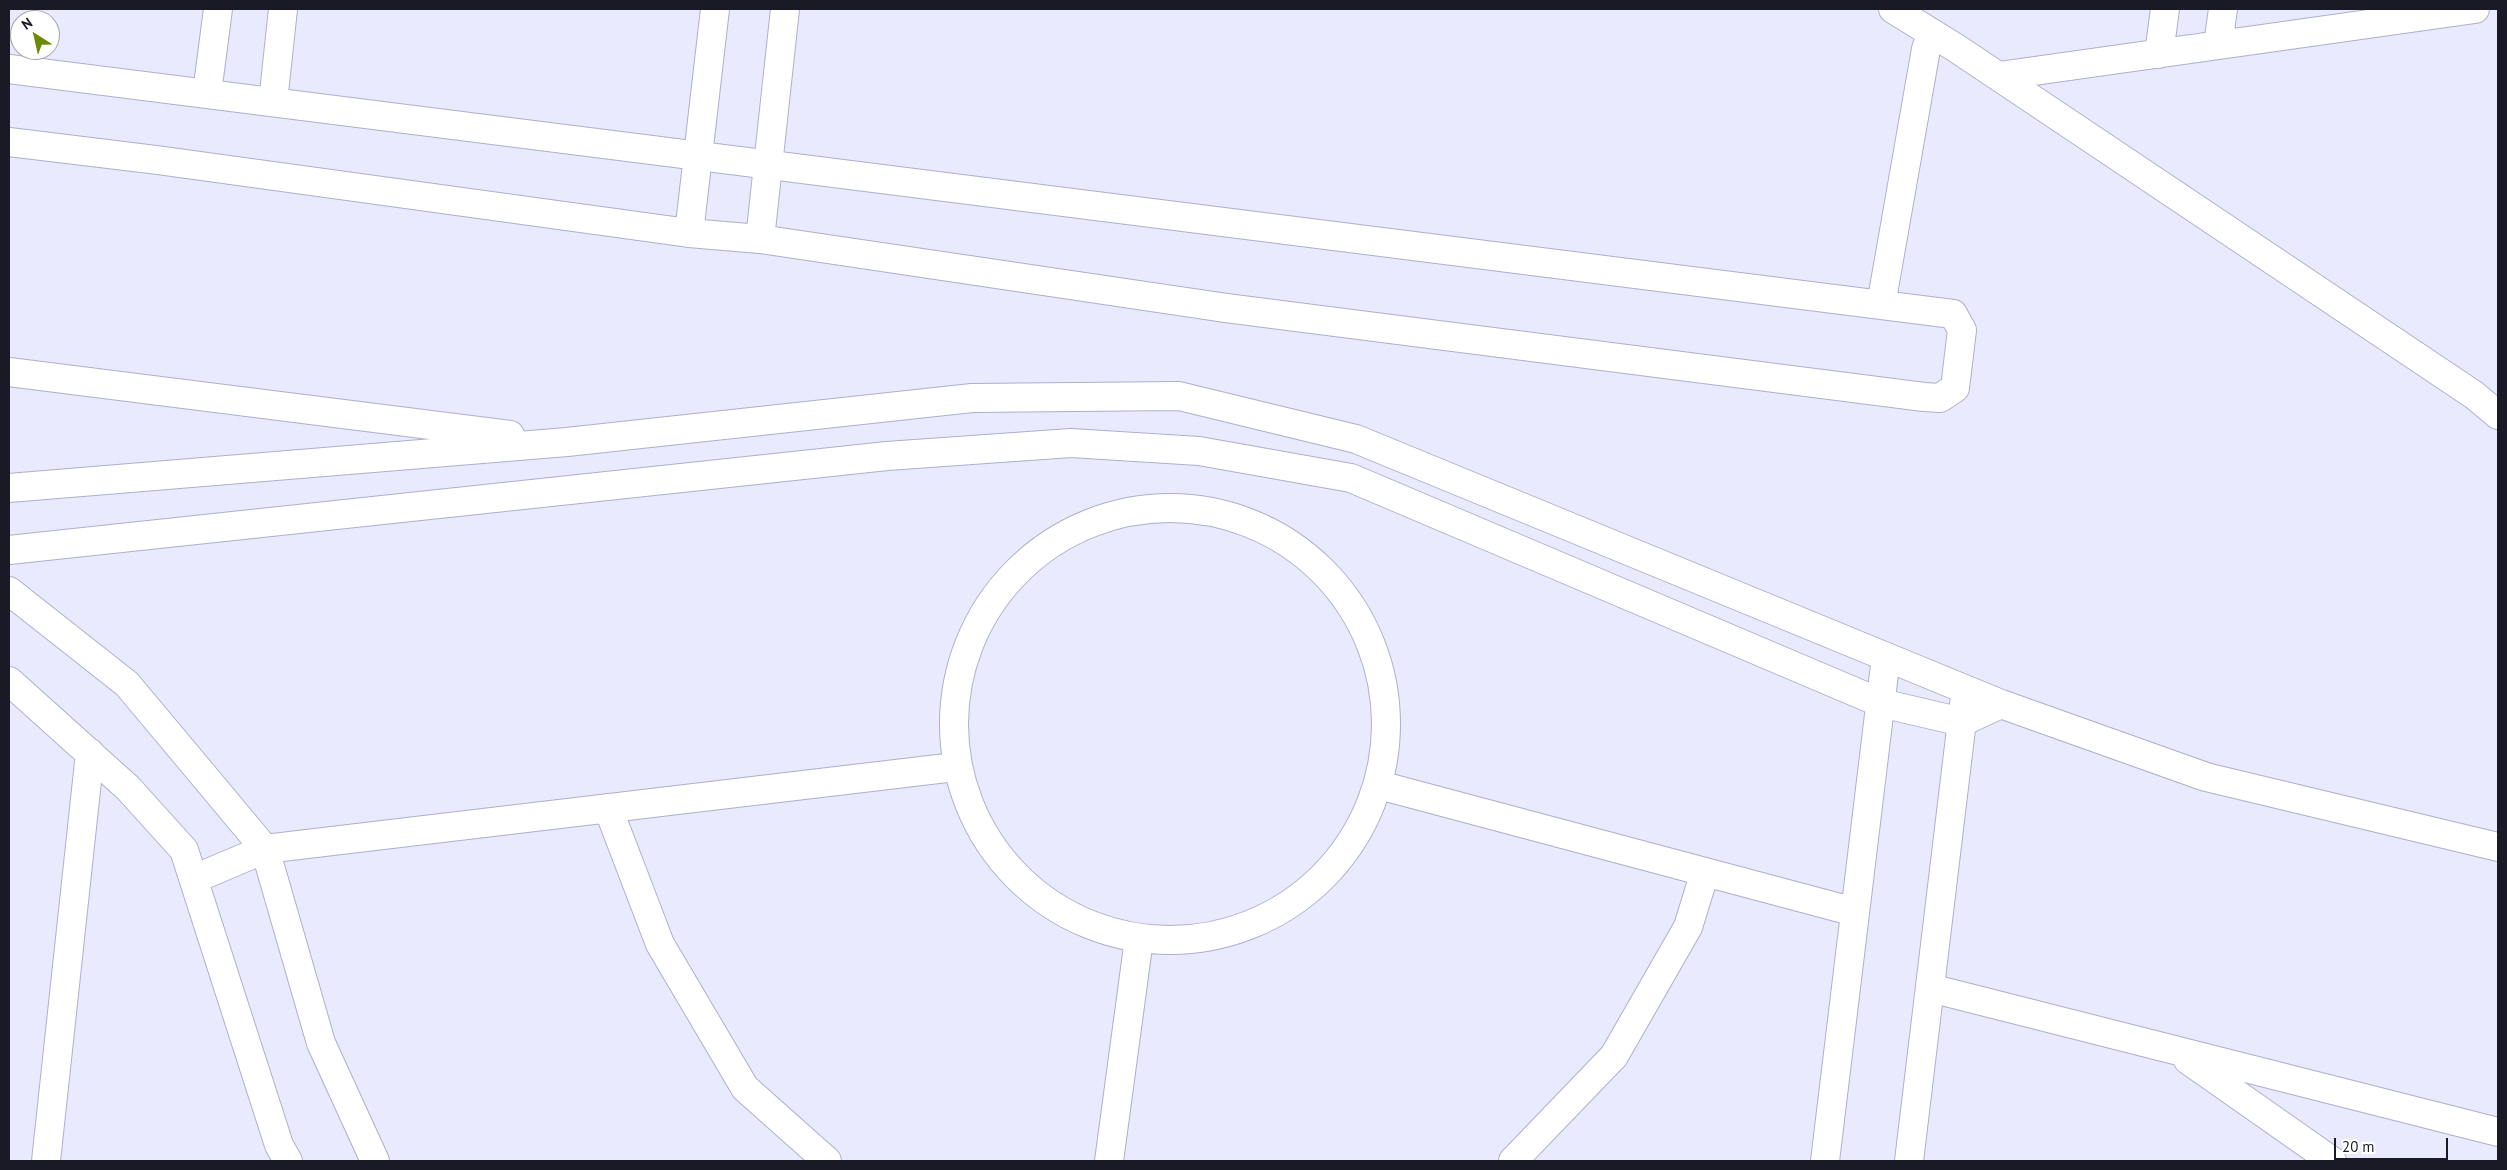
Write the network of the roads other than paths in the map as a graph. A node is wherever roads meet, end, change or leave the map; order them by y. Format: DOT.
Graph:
graph roads {
  1 [pos="218,9"];
  2 [pos="283,9"];
  3 [pos="715,9"];
  4 [pos="785,9"];
  5 [pos="1893,9"];
  6 [pos="2165,9"];
  7 [pos="2223,9"];
  8 [pos="2475,9"];
  9 [pos="1932,33"];
  10 [pos="2218,45"];
  11 [pos="2159,54"];
  12 [pos="9,68"];
  13 [pos="1998,76"];
  14 [pos="207,94"];
  15 [pos="272,102"];
  16 [pos="9,142"];
  17 [pos="698,156"];
  18 [pos="769,165"];
  19 [pos="689,234"];
  20 [pos="760,239"];
  21 [pos="1881,305"];
  22 [pos="9,372"];
  23 [pos="2486,393"];
  24 [pos="2498,415"];
  25 [pos="566,442"];
  26 [pos="9,488"];
  27 [pos="9,550"];
  28 [pos="9,591"];
  29 [pos="1886,657"];
  30 [pos="9,681"];
  31 [pos="1965,690"];
  32 [pos="1881,703"];
  33 [pos="2000,704"];
  34 [pos="1962,722"];
  35 [pos="90,753"];
  36 [pos="955,767"];
  37 [pos="1379,785"];
  38 [pos="608,808"];
  39 [pos="2498,847"];
  40 [pos="265,849"];
  41 [pos="1705,872"];
  42 [pos="194,879"];
  43 [pos="1855,912"];
  44 [pos="1139,939"];
  45 [pos="1930,988"];
  46 [pos="2172,1049"];
  47 [pos="2498,1132"];
  48 [pos="46,1161"];
  49 [pos="288,1161"];
  50 [pos="375,1161"];
  51 [pos="827,1161"];
  52 [pos="1109,1161"];
  53 [pos="1514,1161"];
  54 [pos="1825,1161"];
  55 [pos="1909,1161"];
  56 [pos="2332,1161"];
  1 -- 14 [label="street"];
  2 -- 15 [label="street"];
  3 -- 17 [label="street"];
  4 -- 18 [label="street"];
  5 -- 9 [label="street"];
  6 -- 11 [label="street"];
  7 -- 10 [label="street"];
  8 -- 10 [label="street"];
  9 -- 13 [label="street"];
  9 -- 21 [label="street"];
  10 -- 11 [label="street"];
  11 -- 13 [label="street"];
  12 -- 14 [label="street"];
  13 -- 23 [label="street"];
  14 -- 15 [label="street"];
  15 -- 17 [label="street"];
  16 -- 19 [label="street"];
  17 -- 18 [label="street"];
  17 -- 19 [label="street"];
  18 -- 20 [label="street"];
  18 -- 21 [label="street"];
  19 -- 20 [label="street"];
  20 -- 21 [label="street"];
  22 -- 25 [label="street"];
  23 -- 24 [label="street"];
  25 -- 26 [label="street"];
  25 -- 29 [label="street"];
  27 -- 32 [label="street"];
  28 -- 40 [label="street"];
  29 -- 31 [label="street"];
  29 -- 32 [label="street"];
  30 -- 35 [label="street"];
  31 -- 33 [label="street"];
  31 -- 34 [label="street"];
  32 -- 34 [label="street"];
  32 -- 43 [label="street"];
  33 -- 34 [label="street"];
  33 -- 39 [label="street"];
  34 -- 45 [label="street"];
  35 -- 42 [label="street"];
  35 -- 48 [label="street"];
  36 -- 37 [label="street"];
  36 -- 38 [label="street"];
  36 -- 44 [label="street"];
  37 -- 41 [label="street"];
  37 -- 44 [label="street"];
  38 -- 40 [label="street"];
  38 -- 51 [label="street"];
  40 -- 42 [label="street"];
  40 -- 50 [label="street"];
  41 -- 43 [label="street"];
  41 -- 53 [label="street"];
  42 -- 49 [label="street"];
  43 -- 54 [label="street"];
  44 -- 52 [label="street"];
  45 -- 46 [label="street"];
  45 -- 55 [label="street"];
  46 -- 47 [label="street"];
  46 -- 56 [label="street"];
}
